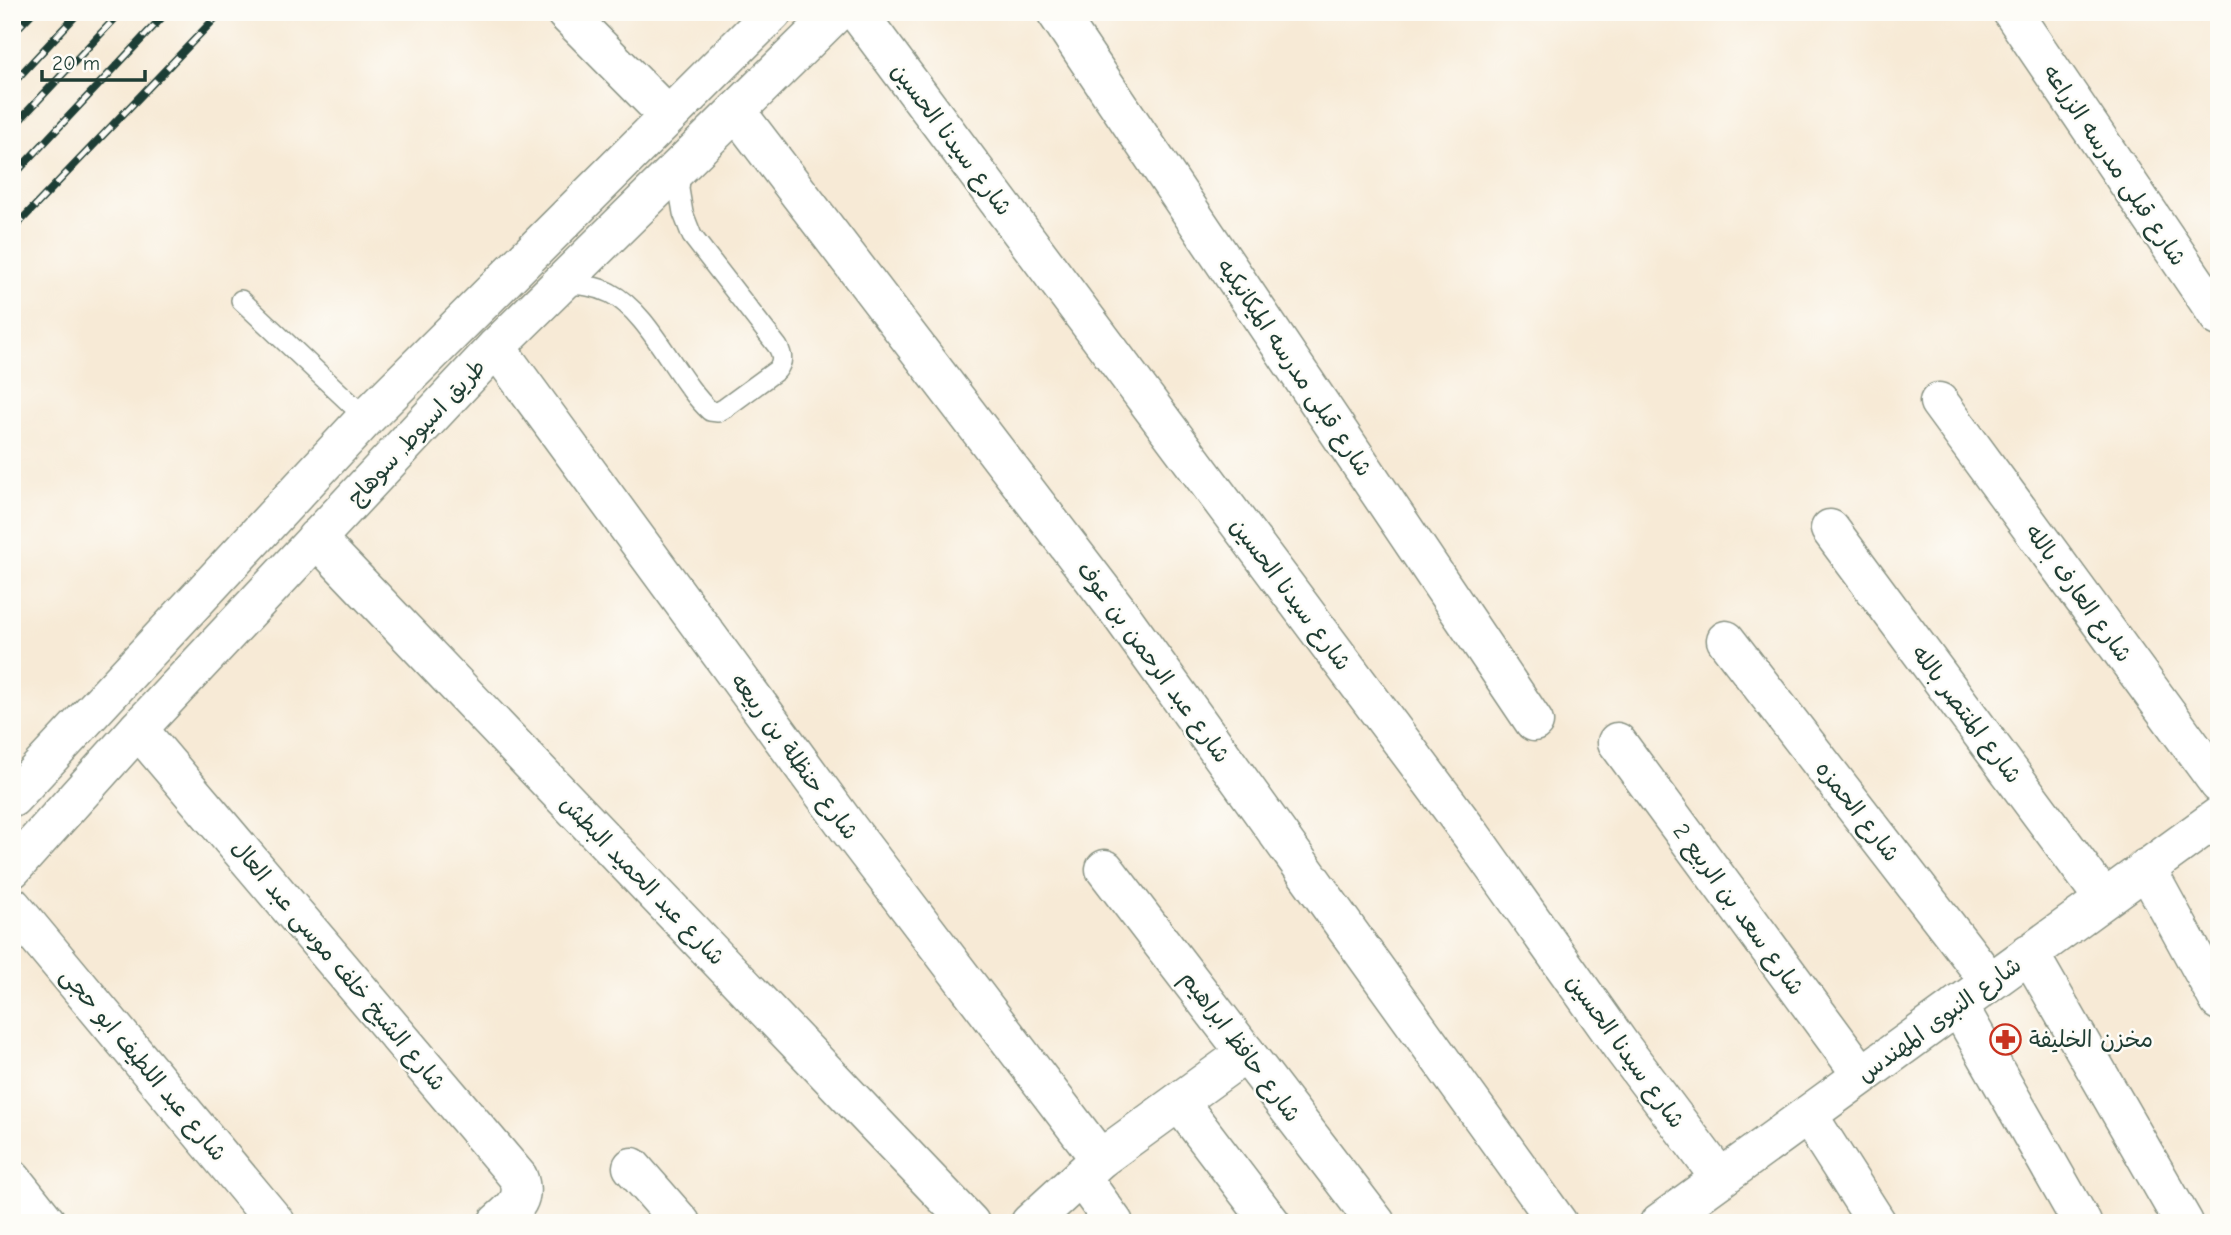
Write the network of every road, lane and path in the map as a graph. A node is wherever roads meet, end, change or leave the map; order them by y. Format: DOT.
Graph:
graph roads {
  1 [pos="565,12"];
  2 [pos="772,12"];
  3 [pos="837,12"];
  4 [pos="857,12"];
  5 [pos="1056,12"];
  6 [pos="2012,12"];
  7 [pos="736,111"];
  8 [pos="668,116"];
  9 [pos="681,164"];
  10 [pos="561,284"];
  11 [pos="241,300"];
  12 [pos="2219,317"];
  13 [pos="496,347"];
  14 [pos="1939,402"];
  15 [pos="366,418"];
  16 [pos="1830,529"];
  17 [pos="316,538"];
  18 [pos="1726,640"];
  19 [pos="1534,722"];
  20 [pos="138,729"];
  21 [pos="1617,742"];
  22 [pos="2219,784"];
  23 [pos="12,798"];
  24 [pos="2219,816"];
  25 [pos="2146,868"];
  26 [pos="12,869"];
  27 [pos="1105,869"];
  28 [pos="2104,899"];
  29 [pos="12,906"];
  30 [pos="2029,953"];
  31 [pos="1990,982"];
  32 [pos="2219,1001"];
  33 [pos="1958,1005"];
  34 [pos="1246,1053"];
  35 [pos="1862,1075"];
  36 [pos="1179,1102"];
  37 [pos="1808,1115"];
  38 [pos="632,1167"];
  39 [pos="1091,1168"];
  40 [pos="1720,1178"];
  41 [pos="12,1179"];
  42 [pos="506,1215"];
  43 [pos="47,1223"];
  44 [pos="276,1223"];
  45 [pos="681,1223"];
  46 [pos="970,1223"];
  47 [pos="1030,1223"];
  48 [pos="1114,1223"];
  49 [pos="1271,1223"];
  50 [pos="1376,1223"];
  51 [pos="1558,1223"];
  52 [pos="1659,1223"];
  53 [pos="1877,1223"];
  54 [pos="2082,1223"];
  55 [pos="2183,1223"];
  1 -- 8 [label="street"];
  2 -- 8 [label="street, طريق اسيوط, سوهاج"];
  3 -- 7 [label="street, طريق اسيوط, سوهاج"];
  4 -- 40 [label="street, شارع سيدنا الحسين"];
  5 -- 19 [label="street, شارع قبلى مدرسه الميكانيكيه"];
  6 -- 12 [label="street, شارع قبلى مدرسه الزراعه"];
  7 -- 9 [label="street, طريق اسيوط, سوهاج"];
  7 -- 51 [label="street, شارع عبد الرحمن بن عوف"];
  8 -- 15 [label="street, طريق اسيوط, سوهاج"];
  9 -- 10 [label="street, طريق اسيوط, سوهاج"];
  9 -- 10 [label="lane"];
  10 -- 13 [label="street, طريق اسيوط, سوهاج"];
  11 -- 15 [label="lane"];
  13 -- 17 [label="street, طريق اسيوط, سوهاج"];
  13 -- 39 [label="street, شارع حنظلة بن ربيعه"];
  14 -- 22 [label="street, شارع العارف بالله"];
  15 -- 23 [label="street, طريق اسيوط, سوهاج"];
  16 -- 28 [label="street, شارع المنتصر بالله"];
  17 -- 20 [label="street, طريق اسيوط, سوهاج"];
  17 -- 46 [label="street, شارع عبد الحميد البطش"];
  18 -- 31 [label="street, شارع الحمزه"];
  20 -- 26 [label="street, طريق اسيوط, سوهاج"];
  20 -- 42 [label="street, شارع الشيخ خلف موسى عبد العال"];
  21 -- 35 [label="street, شارع سعد بن الربيع 2"];
  24 -- 25 [label="street, شارع النبوى المهندس"];
  25 -- 28 [label="street, شارع النبوى المهندس"];
  25 -- 32 [label="street"];
  27 -- 34 [label="street, شارع حافظ ابراهيم"];
  28 -- 30 [label="street, شارع النبوى المهندس"];
  29 -- 44 [label="street, شارع عبد اللطيف ابو حجى"];
  30 -- 31 [label="street, شارع النبوى المهندس"];
  30 -- 55 [label="street"];
  31 -- 33 [label="street, شارع النبوى المهندس"];
  33 -- 35 [label="street, شارع النبوى المهندس"];
  33 -- 54 [label="street"];
  34 -- 36 [label="street"];
  34 -- 50 [label="street, شارع حافظ ابراهيم"];
  35 -- 37 [label="street, شارع النبوى المهندس"];
  36 -- 39 [label="street"];
  36 -- 49 [label="street"];
  37 -- 40 [label="street, شارع النبوى المهندس"];
  37 -- 53 [label="street"];
  38 -- 45 [label="street"];
  39 -- 47 [label="street"];
  39 -- 48 [label="street, شارع حنظلة بن ربيعه"];
  40 -- 52 [label="street, شارع النبوى المهندس"];
  41 -- 43 [label="street"];
}
